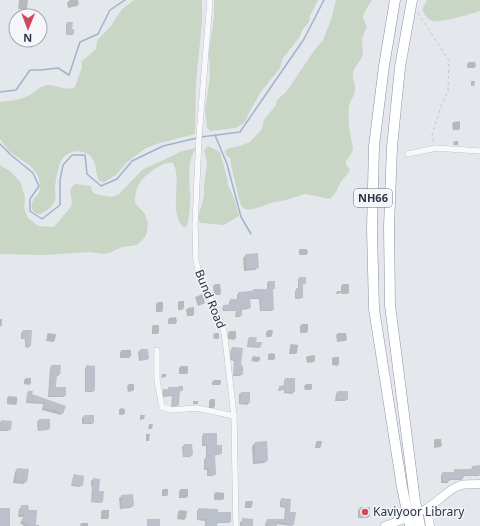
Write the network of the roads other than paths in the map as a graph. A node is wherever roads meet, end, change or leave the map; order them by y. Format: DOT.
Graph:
graph roads {
  1 [pos="210,0"];
  2 [pos="395,0"];
  3 [pos="412,0"];
  4 [pos="480,151"];
  5 [pos="408,154"];
  6 [pos="157,350"];
  7 [pos="234,416"];
  8 [pos="480,484"];
  9 [pos="402,524"];
  10 [pos="236,526"];
  11 [pos="385,526"];
  12 [pos="420,526"];
  13 [pos="430,526"];
  1 -- 7 [label="street, Bund Road"];
  2 -- 9 [label="highway, NH66"];
  3 -- 12 [label="highway, NH66"];
  4 -- 5 [label="street"];
  6 -- 7 [label="street"];
  7 -- 10 [label="street, Bund Road"];
  8 -- 13 [label="main road"];
  9 -- 11 [label="main road"];
}
